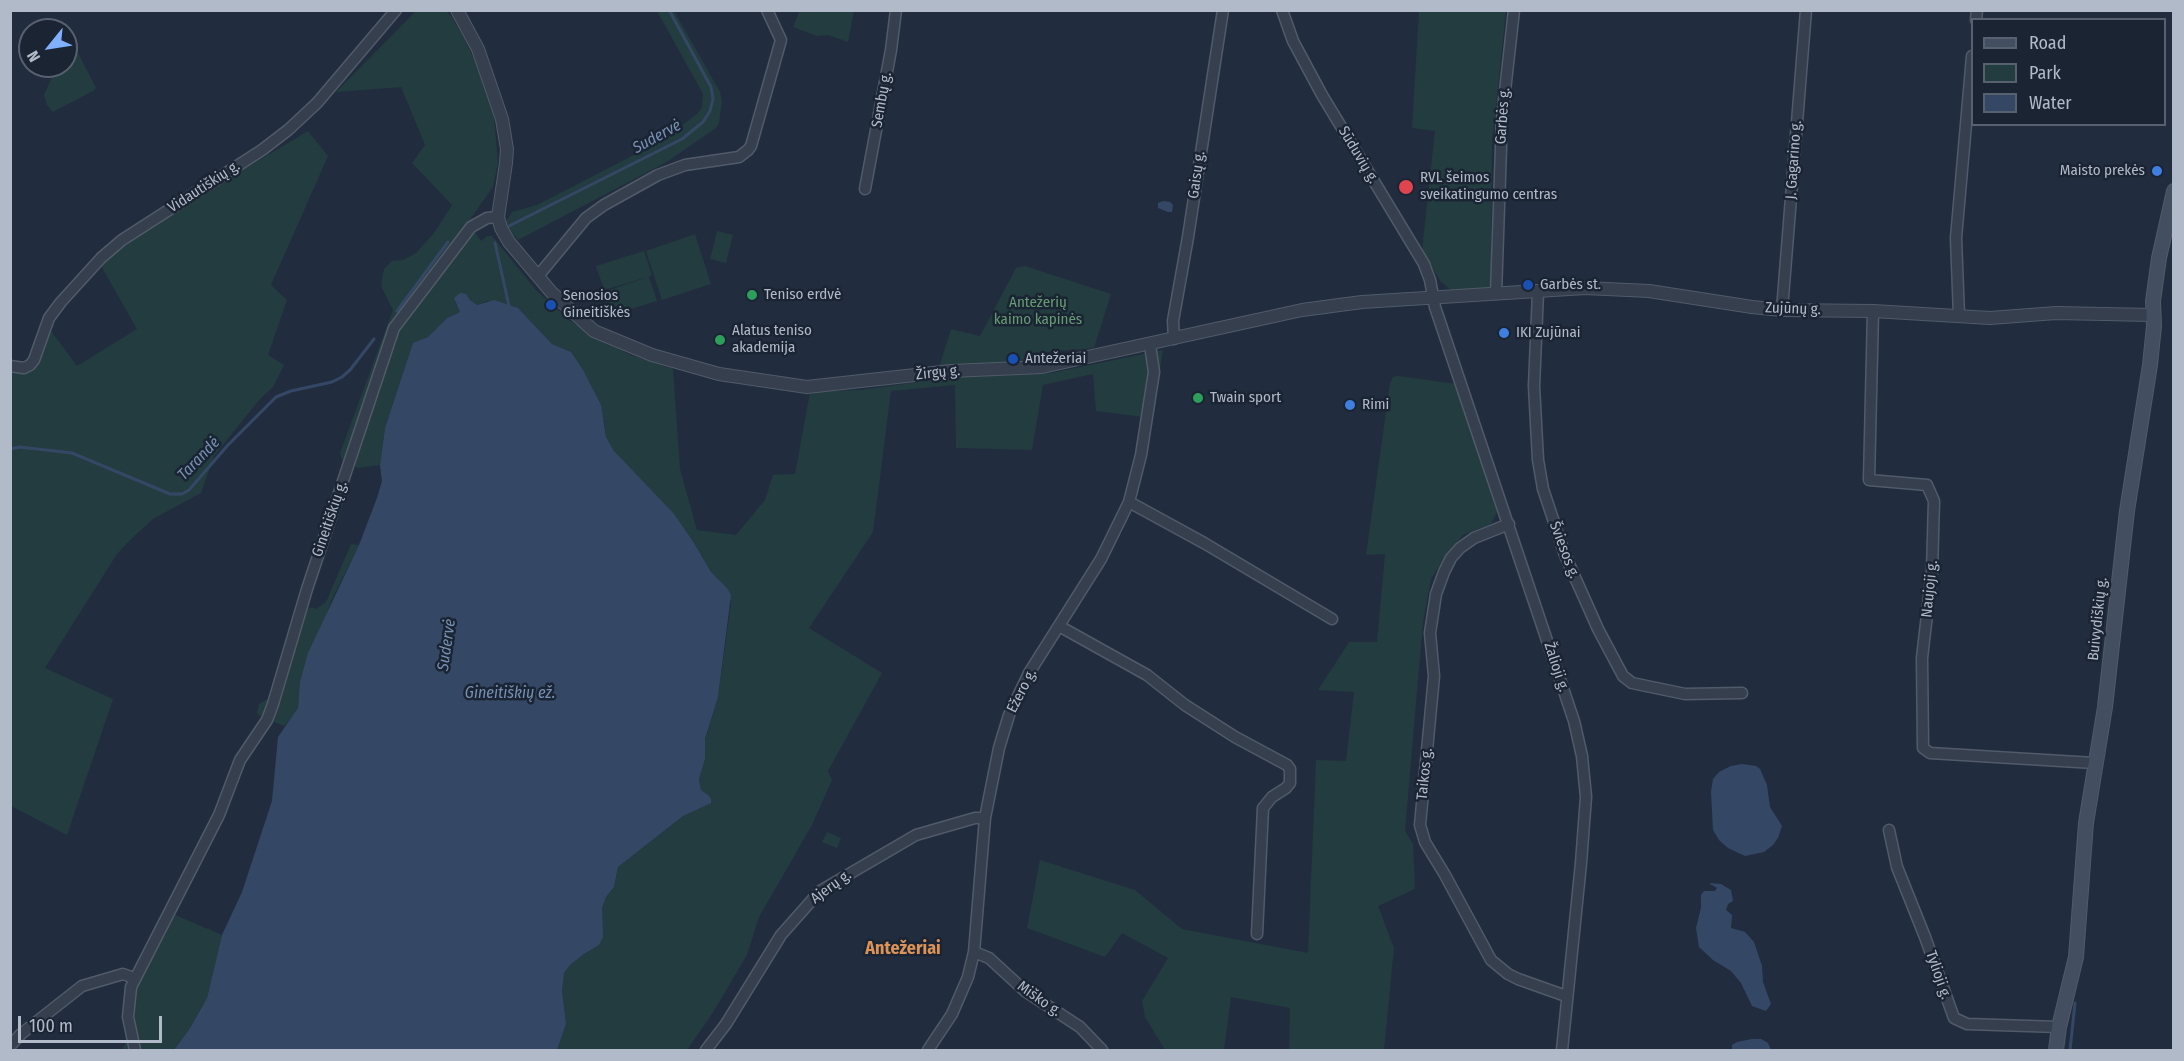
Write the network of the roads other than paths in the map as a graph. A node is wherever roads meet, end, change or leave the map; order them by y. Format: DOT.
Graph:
graph roads {
  1 [pos="396,10"];
  2 [pos="456,10"];
  3 [pos="767,10"];
  4 [pos="896,10"];
  5 [pos="1223,10"];
  6 [pos="1282,10"];
  7 [pos="1514,10"];
  8 [pos="1806,10"];
  9 [pos="1971,67"];
  10 [pos="865,189"];
  11 [pos="2174,191"];
  12 [pos="498,217"];
  13 [pos="2171,219"];
  14 [pos="538,276"];
  15 [pos="1538,291"];
  16 [pos="1496,294"];
  17 [pos="1435,298"];
  18 [pos="1782,310"];
  19 [pos="1873,311"];
  20 [pos="2152,315"];
  21 [pos="1959,316"];
  22 [pos="1174,339"];
  23 [pos="1150,345"];
  24 [pos="10,366"];
  25 [pos="1129,502"];
  26 [pos="1509,524"];
  27 [pos="1332,620"];
  28 [pos="1059,626"];
  29 [pos="1742,693"];
  30 [pos="2094,764"];
  31 [pos="985,818"];
  32 [pos="1889,830"];
  33 [pos="1257,934"];
  34 [pos="974,952"];
  35 [pos="134,978"];
  36 [pos="1566,996"];
  37 [pos="2059,1027"];
  38 [pos="10,1047"];
  39 [pos="135,1050"];
  40 [pos="706,1050"];
  41 [pos="928,1050"];
  42 [pos="1102,1050"];
  43 [pos="1562,1050"];
  44 [pos="2056,1050"];
  1 -- 24 [label="street, Vidautiškių g."];
  2 -- 12 [label="street"];
  3 -- 14 [label="street"];
  4 -- 10 [label="street, Sembų g."];
  5 -- 22 [label="street, Gaisų g."];
  6 -- 17 [label="street, Sūduvių g."];
  7 -- 16 [label="street, Garbės g."];
  8 -- 18 [label="street, J. Gagarino g."];
  9 -- 21 [label="street"];
  11 -- 13 [label="main road, Buivydiškių g."];
  12 -- 14 [label="street, Žirgų g."];
  12 -- 35 [label="street, Gineitiškių g."];
  13 -- 20 [label="main road, Buivydiškių g."];
  14 -- 23 [label="street, Žirgų g."];
  15 -- 16 [label="street, Zujūnų g."];
  15 -- 18 [label="street, Zujūnų g."];
  15 -- 29 [label="street, Šviesos g."];
  16 -- 17 [label="street, Zujūnų g."];
  17 -- 22 [label="street, Žirgų g."];
  17 -- 26 [label="street, Žalioji g."];
  18 -- 19 [label="street, Zujūnų g."];
  19 -- 21 [label="street, Zujūnų g."];
  19 -- 30 [label="street, Naujoji g."];
  20 -- 21 [label="street, Zujūnų g."];
  20 -- 30 [label="main road, Buivydiškių g."];
  22 -- 23 [label="street, Žirgų g."];
  23 -- 25 [label="street, Ežero g."];
  25 -- 27 [label="street"];
  25 -- 28 [label="street, Ežero g."];
  26 -- 36 [label="street, Žalioji g."];
  26 -- 36 [label="street, Taikos g."];
  28 -- 31 [label="street, Ežero g."];
  28 -- 33 [label="street"];
  30 -- 37 [label="main road, Buivydiškių g."];
  31 -- 34 [label="street, Ežero g."];
  31 -- 40 [label="street, Ajerų g."];
  32 -- 37 [label="street, Tylioji g."];
  34 -- 41 [label="street, Ežero g."];
  34 -- 42 [label="street, Miško g."];
  35 -- 38 [label="street"];
  35 -- 39 [label="street, Gineitiškių g."];
  36 -- 43 [label="street, Žalioji g."];
  37 -- 44 [label="main road, Buivydiškių g."];
}
